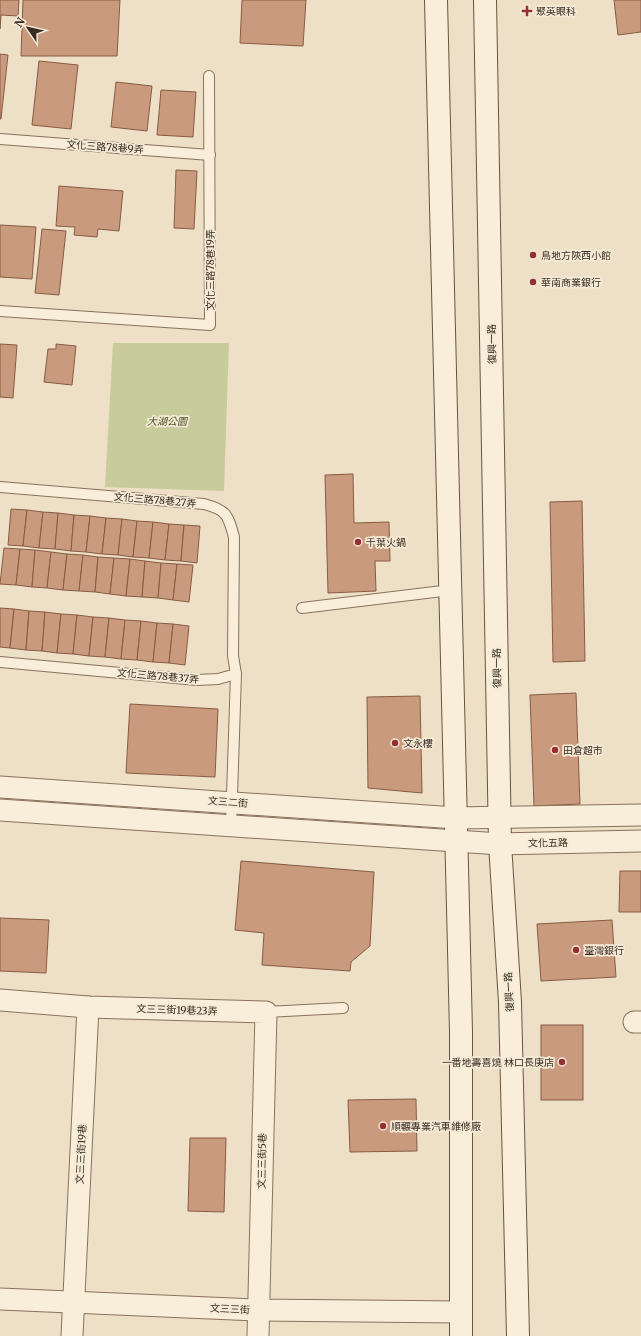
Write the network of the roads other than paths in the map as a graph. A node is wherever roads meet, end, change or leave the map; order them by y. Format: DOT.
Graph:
graph roads {
  1 [pos="436,0"];
  2 [pos="486,0"];
  3 [pos="209,76"];
  4 [pos="0,139"];
  5 [pos="210,155"];
  6 [pos="0,311"];
  7 [pos="0,487"];
  8 [pos="451,590"];
  9 [pos="302,608"];
  10 [pos="0,662"];
  11 [pos="236,674"];
  12 [pos="0,787"];
  13 [pos="232,802"];
  14 [pos="0,810"];
  15 [pos="641,815"];
  16 [pos="456,818"];
  17 [pos="500,818"];
  18 [pos="232,826"];
  19 [pos="456,841"];
  20 [pos="641,841"];
  21 [pos="500,844"];
  22 [pos="0,1000"];
  23 [pos="88,1007"];
  24 [pos="343,1008"];
  25 [pos="266,1012"];
  26 [pos="0,1299"];
  27 [pos="74,1302"];
  28 [pos="258,1310"];
  29 [pos="461,1312"];
  30 [pos="72,1336"];
  31 [pos="258,1336"];
  32 [pos="462,1336"];
  33 [pos="518,1336"];
  1 -- 8 [label="main road"];
  2 -- 17 [label="main road, 復興一路"];
  3 -- 5 [label="lane, 文化三路78巷19弄"];
  4 -- 5 [label="lane, 文化三路78巷9弄"];
  5 -- 6 [label="lane, 文化三路78巷19弄"];
  7 -- 11 [label="lane, 文化三路78巷27弄"];
  8 -- 9 [label="lane"];
  8 -- 16 [label="main road"];
  10 -- 11 [label="lane, 文化三路78巷37弄"];
  11 -- 13 [label="lane"];
  12 -- 13 [label="street, 文三二街"];
  13 -- 16 [label="street, 文三二街"];
  13 -- 18 [label="lane"];
  14 -- 18 [label="street"];
  15 -- 17 [label="street"];
  16 -- 17 [label="street"];
  16 -- 19 [label="main road"];
  17 -- 21 [label="main road, 復興一路"];
  18 -- 19 [label="street"];
  19 -- 21 [label="street, 文化五路"];
  19 -- 29 [label="main road"];
  20 -- 21 [label="street, 文化五路"];
  21 -- 33 [label="main road, 復興一路"];
  22 -- 23 [label="street, 文三三街19巷23弄"];
  23 -- 25 [label="street, 文三三街19巷23弄"];
  23 -- 27 [label="street, 文三三街19巷"];
  24 -- 25 [label="lane"];
  25 -- 28 [label="street, 文三三街5巷"];
  26 -- 27 [label="street, 文三三街"];
  27 -- 28 [label="street, 文三三街"];
  27 -- 30 [label="street, 文三三街19巷"];
  28 -- 29 [label="street, 文三三街"];
  28 -- 31 [label="street, 文三三街5巷"];
  29 -- 32 [label="main road"];
}
